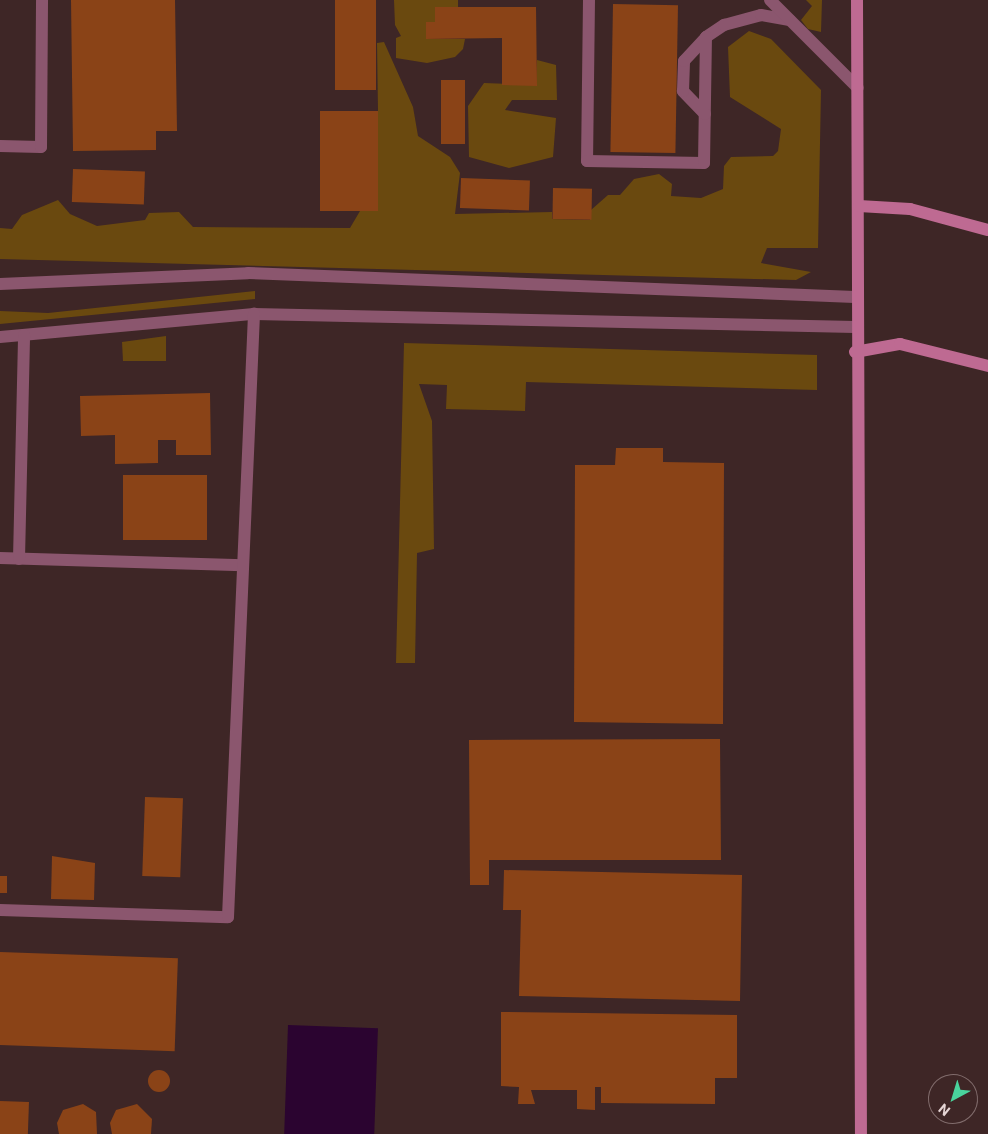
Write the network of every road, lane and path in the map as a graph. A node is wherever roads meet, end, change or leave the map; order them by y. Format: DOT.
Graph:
graph roads {
  1 [pos="42,0"];
  2 [pos="589,0"];
  3 [pos="770,0"];
  4 [pos="856,0"];
  5 [pos="790,20"];
  6 [pos="706,37"];
  7 [pos="858,88"];
  8 [pos="705,114"];
  9 [pos="0,146"];
  10 [pos="859,206"];
  11 [pos="988,230"];
  12 [pos="0,284"];
  13 [pos="856,297"];
  14 [pos="254,314"];
  15 [pos="855,327"];
  16 [pos="24,335"];
  17 [pos="0,337"];
  18 [pos="855,352"];
  19 [pos="988,366"];
  20 [pos="0,558"];
  21 [pos="19,558"];
  22 [pos="243,565"];
  23 [pos="0,910"];
  24 [pos="861,1134"];
  1 -- 9 [label="lane"];
  2 -- 8 [label="lane"];
  3 -- 5 [label="lane"];
  4 -- 7 [label="street"];
  5 -- 6 [label="lane"];
  5 -- 7 [label="lane"];
  6 -- 8 [label="lane"];
  6 -- 8 [label="lane"];
  7 -- 10 [label="street"];
  10 -- 11 [label="street"];
  10 -- 13 [label="street"];
  12 -- 13 [label="lane"];
  13 -- 15 [label="street"];
  14 -- 15 [label="lane"];
  14 -- 16 [label="lane"];
  14 -- 22 [label="lane"];
  15 -- 18 [label="street"];
  16 -- 17 [label="lane"];
  16 -- 21 [label="lane"];
  18 -- 19 [label="street"];
  18 -- 24 [label="street"];
  20 -- 21 [label="lane"];
  21 -- 22 [label="lane"];
  22 -- 23 [label="lane"];
}
